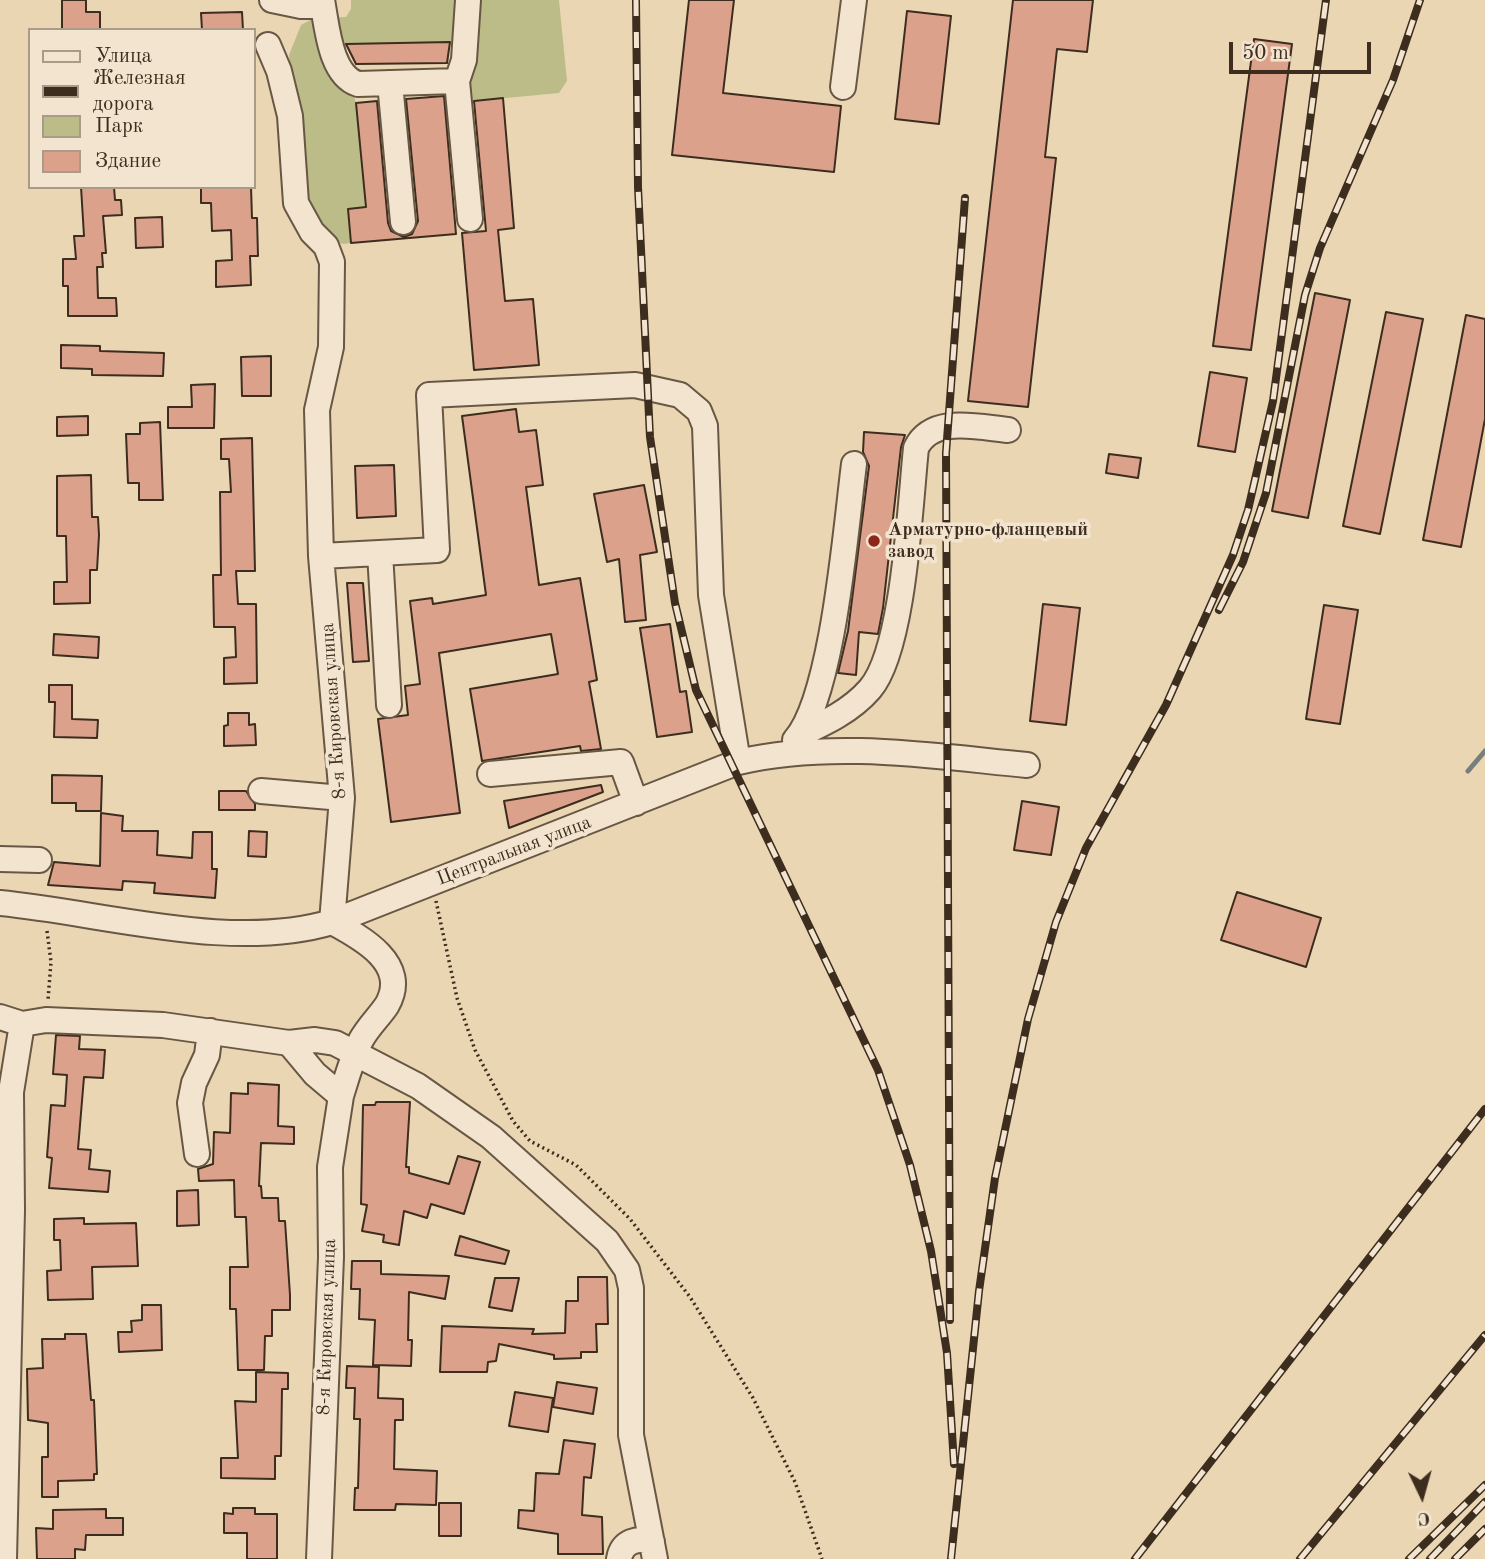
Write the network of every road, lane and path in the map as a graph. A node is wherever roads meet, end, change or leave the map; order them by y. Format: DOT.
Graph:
graph roads {
  1 [pos="272,0"];
  2 [pos="468,0"];
  3 [pos="854,0"];
  4 [pos="323,3"];
  5 [pos="268,45"];
  6 [pos="457,81"];
  7 [pos="390,83"];
  8 [pos="843,87"];
  9 [pos="470,219"];
  10 [pos="403,222"];
  11 [pos="1008,430"];
  12 [pos="854,464"];
  13 [pos="380,553"];
  14 [pos="321,556"];
  15 [pos="389,705"];
  16 [pos="791,745"];
  17 [pos="738,762"];
  18 [pos="1027,765"];
  19 [pos="490,774"];
  20 [pos="261,791"];
  21 [pos="342,798"];
  22 [pos="636,803"];
  23 [pos="0,859"];
  24 [pos="39,860"];
  25 [pos="0,903"];
  26 [pos="32,906"];
  27 [pos="332,922"];
  28 [pos="46,1020"];
  29 [pos="11,1021"];
  30 [pos="210,1031"];
  31 [pos="289,1043"];
  32 [pos="355,1054"];
  33 [pos="341,1096"];
  34 [pos="197,1154"];
  35 [pos="654,1551"];
  36 [pos="4,1559"];
  37 [pos="319,1559"];
  38 [pos="620,1559"];
  1 -- 4 [label="street"];
  2 -- 6 [label="street"];
  3 -- 8 [label="street"];
  4 -- 7 [label="street"];
  5 -- 14 [label="street, 8-я Кировская улица"];
  6 -- 7 [label="street"];
  6 -- 9 [label="street"];
  7 -- 10 [label="street"];
  11 -- 16 [label="street"];
  12 -- 16 [label="street"];
  13 -- 14 [label="street"];
  13 -- 15 [label="street"];
  13 -- 17 [label="street"];
  14 -- 21 [label="street, 8-я Кировская улица"];
  16 -- 17 [label="street, Центральная улица"];
  16 -- 18 [label="street, Центральная улица"];
  17 -- 22 [label="street, Центральная улица"];
  19 -- 22 [label="street"];
  20 -- 21 [label="street"];
  21 -- 27 [label="street, 8-я Кировская улица"];
  22 -- 27 [label="street, Центральная улица"];
  23 -- 24 [label="street"];
  25 -- 26 [label="street, Центральная улица"];
  26 -- 27 [label="street, Центральная улица"];
  26 -- 28 [label="path"];
  27 -- 32 [label="street, 8-я Кировская улица"];
  28 -- 29 [label="street"];
  28 -- 30 [label="street"];
  29 -- 36 [label="street"];
  30 -- 31 [label="street"];
  30 -- 34 [label="street"];
  31 -- 32 [label="street"];
  31 -- 33 [label="street"];
  32 -- 33 [label="street, 8-я Кировская улица"];
  32 -- 35 [label="street"];
  33 -- 37 [label="street, 8-я Кировская улица"];
  35 -- 38 [label="street"];
}
